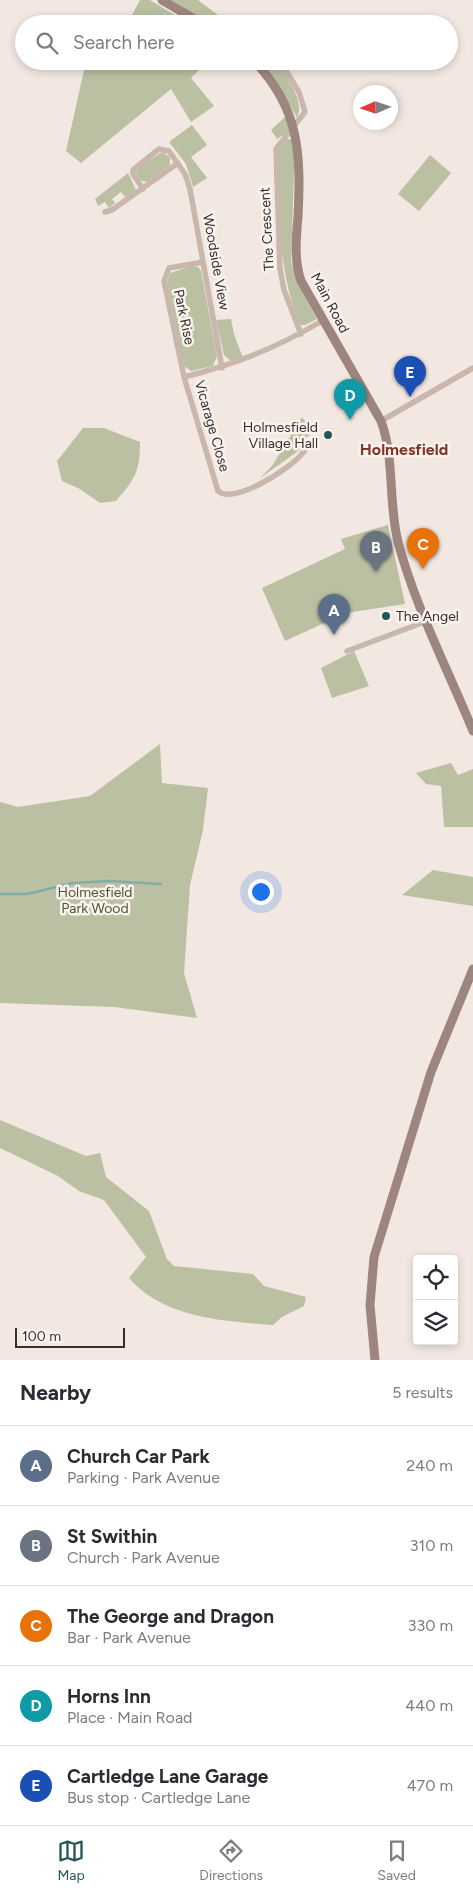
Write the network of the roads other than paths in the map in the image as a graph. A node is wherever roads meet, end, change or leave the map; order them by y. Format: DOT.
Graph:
graph roads {
  1 [pos="162,0"];
  2 [pos="188,15"];
  3 [pos="261,70"];
  4 [pos="286,70"];
  5 [pos="295,128"];
  6 [pos="178,164"];
  7 [pos="143,189"];
  8 [pos="105,212"];
  9 [pos="203,262"];
  10 [pos="322,321"];
  11 [pos="301,334"];
  12 [pos="222,368"];
  13 [pos="473,368"];
  14 [pos="184,377"];
  15 [pos="381,421"];
  16 [pos="309,442"];
  17 [pos="427,621"];
  18 [pos="347,651"];
  19 [pos="473,731"];
  20 [pos="473,969"];
  21 [pos="375,1360"];
  1 -- 2 [label="main road"];
  3 -- 5 [label="main road, Main Road"];
  4 -- 5 [label="street"];
  5 -- 10 [label="main road, Main Road"];
  5 -- 11 [label="street, The Crescent"];
  6 -- 7 [label="street"];
  6 -- 7 [label="street, Woodside View"];
  6 -- 9 [label="street, Woodside View"];
  7 -- 8 [label="street"];
  9 -- 12 [label="street, Woodside View"];
  9 -- 14 [label="street, Park Rise"];
  10 -- 11 [label="street"];
  10 -- 15 [label="main road, Main Road"];
  11 -- 12 [label="street"];
  12 -- 14 [label="street"];
  13 -- 15 [label="street"];
  14 -- 16 [label="street, Vicarage Close"];
  15 -- 17 [label="main road, Main Road"];
  17 -- 18 [label="street"];
  17 -- 19 [label="main road, Main Road"];
  20 -- 21 [label="main road"];
}
